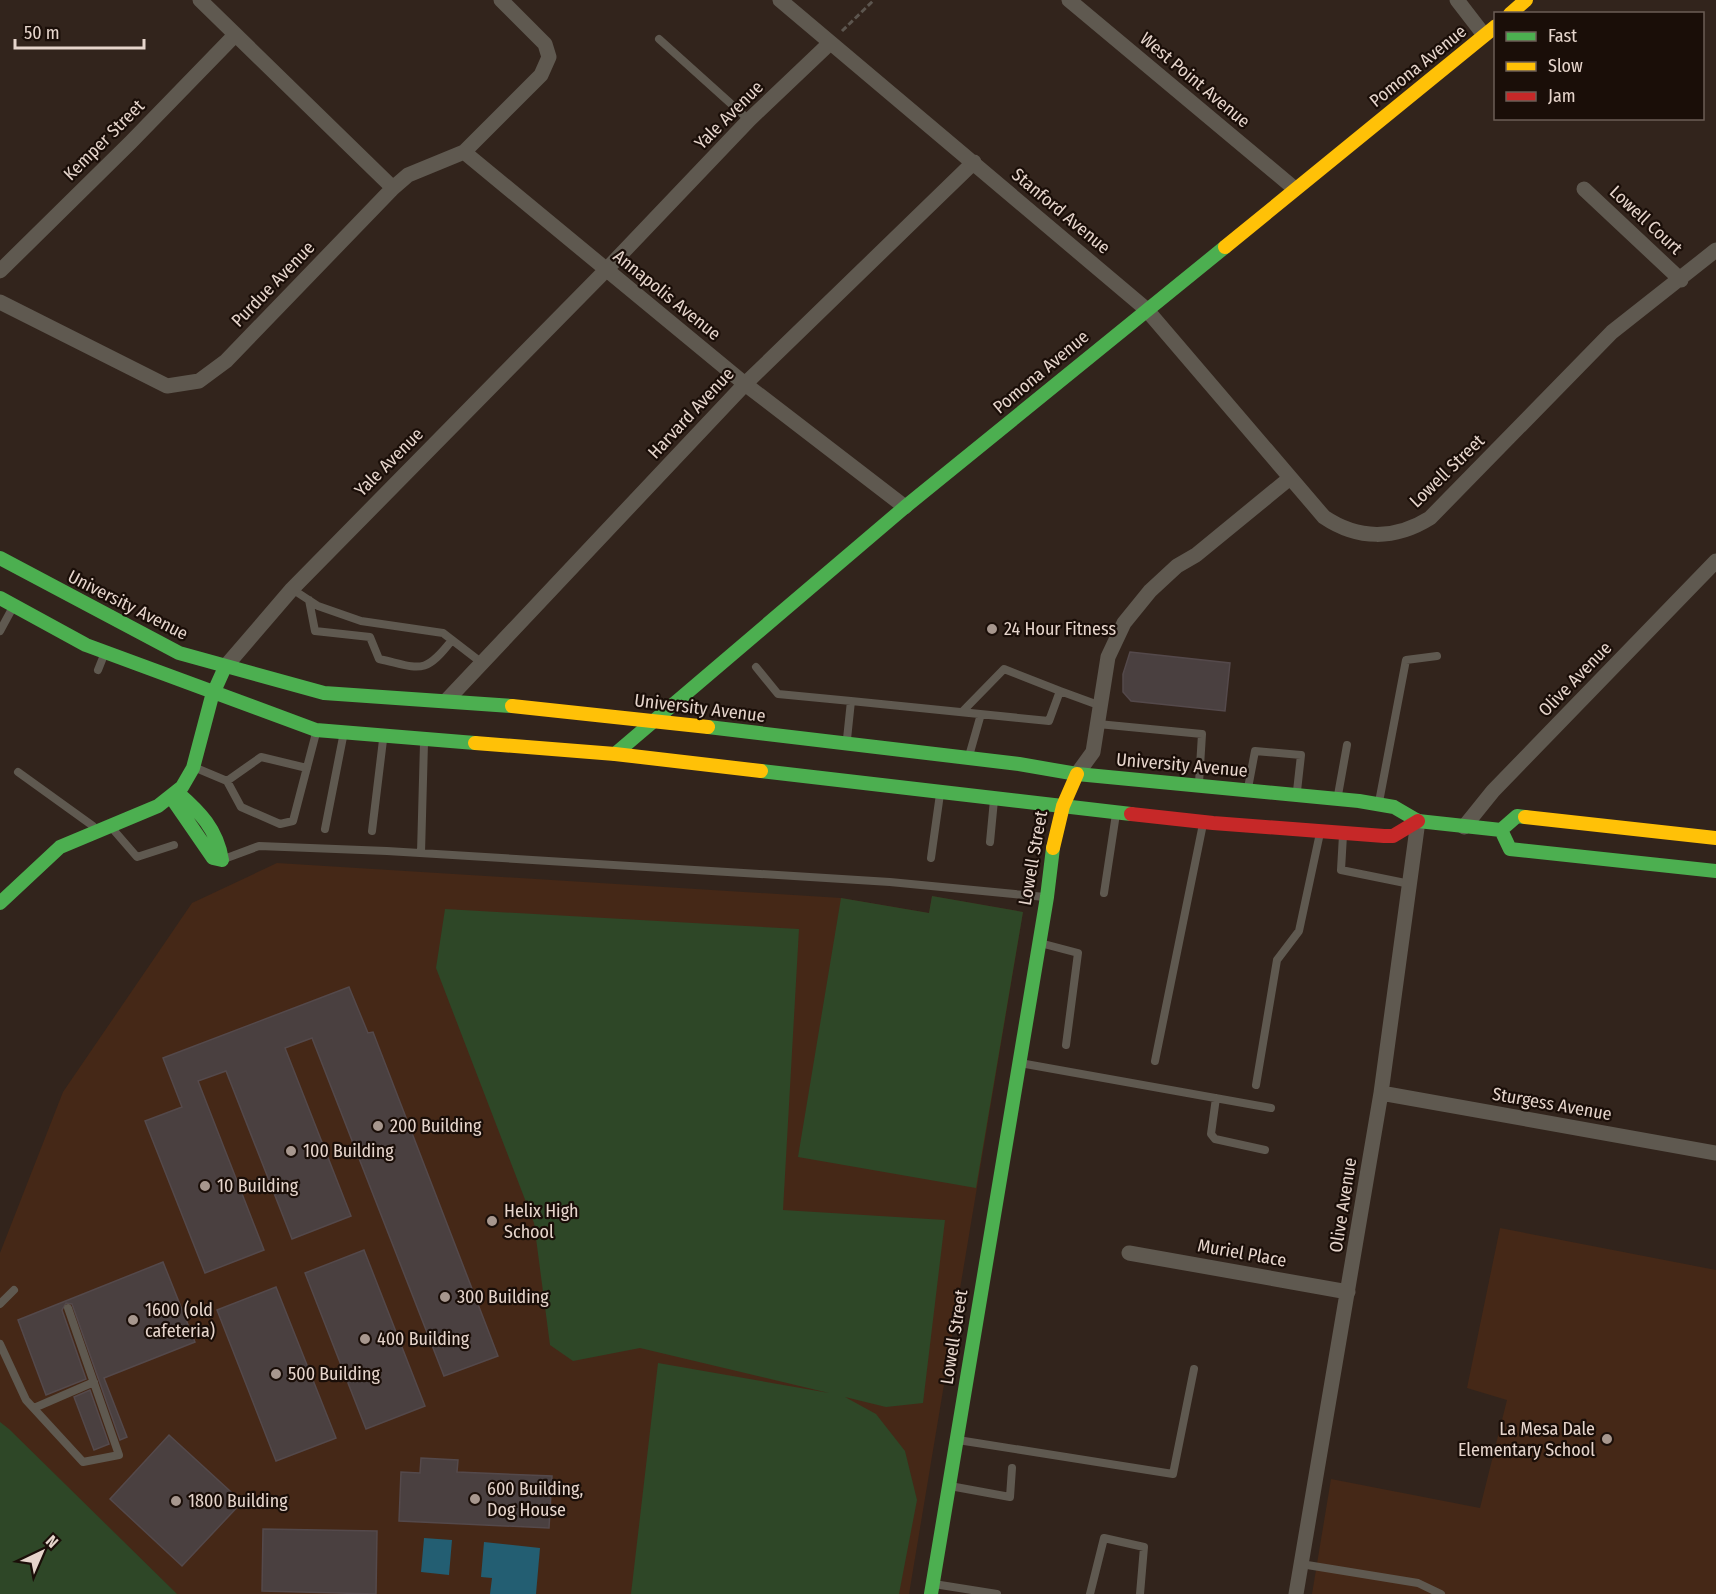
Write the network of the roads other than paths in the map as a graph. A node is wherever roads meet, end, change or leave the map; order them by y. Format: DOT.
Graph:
graph roads {
  1 [pos="200,0"];
  2 [pos="501,0"];
  3 [pos="780,0"];
  4 [pos="1069,0"];
  5 [pos="1457,0"];
  6 [pos="1526,0"];
  7 [pos="1512,12"];
  8 [pos="1490,31"];
  9 [pos="235,35"];
  10 [pos="659,39"];
  11 [pos="830,43"];
  12 [pos="749,120"];
  13 [pos="464,152"];
  14 [pos="974,162"];
  15 [pos="393,188"];
  16 [pos="1295,189"];
  17 [pos="1584,189"];
  18 [pos="1716,250"];
  19 [pos="606,270"];
  20 [pos="0,271"];
  21 [pos="1681,280"];
  22 [pos="0,302"];
  23 [pos="1146,309"];
  24 [pos="746,384"];
  25 [pos="1290,478"];
  26 [pos="905,507"];
  27 [pos="0,558"];
  28 [pos="1716,561"];
  29 [pos="292,589"];
  30 [pos="0,598"];
  31 [pos="309,600"];
  32 [pos="13,605"];
  33 [pos="0,632"];
  34 [pos="452,640"];
  35 [pos="105,652"];
  36 [pos="1437,656"];
  37 [pos="482,663"];
  38 [pos="225,667"];
  39 [pos="756,667"];
  40 [pos="98,670"];
  41 [pos="1060,691"];
  42 [pos="213,694"];
  43 [pos="447,700"];
  44 [pos="851,701"];
  45 [pos="1101,706"];
  46 [pos="962,712"];
  47 [pos="981,714"];
  48 [pos="653,720"];
  49 [pos="1098,724"];
  50 [pos="316,730"];
  51 [pos="344,732"];
  52 [pos="384,735"];
  53 [pos="424,738"];
  54 [pos="846,744"];
  55 [pos="1347,745"];
  56 [pos="615,754"];
  57 [pos="968,758"];
  58 [pos="192,766"];
  59 [pos="307,768"];
  60 [pos="18,772"];
  61 [pos="1077,774"];
  62 [pos="227,781"];
  63 [pos="1198,784"];
  64 [pos="1248,789"];
  65 [pos="940,792"];
  66 [pos="174,795"];
  67 [pos="1297,795"];
  68 [pos="994,799"];
  69 [pos="1338,799"];
  70 [pos="1378,804"];
  71 [pos="1061,807"];
  72 [pos="1116,813"];
  73 [pos="1418,821"];
  74 [pos="1204,822"];
  75 [pos="102,826"];
  76 [pos="1464,827"];
  77 [pos="325,829"];
  78 [pos="1501,830"];
  79 [pos="372,831"];
  80 [pos="1320,832"];
  81 [pos="1343,834"];
  82 [pos="1716,838"];
  83 [pos="990,842"];
  84 [pos="174,845"];
  85 [pos="421,853"];
  86 [pos="931,858"];
  87 [pos="222,860"];
  88 [pos="1716,871"];
  89 [pos="1411,884"];
  90 [pos="1104,893"];
  91 [pos="1047,897"];
  92 [pos="0,903"];
  93 [pos="1039,942"];
  94 [pos="1066,1045"];
  95 [pos="1155,1060"];
  96 [pos="1019,1063"];
  97 [pos="1256,1085"];
  98 [pos="1381,1093"];
  99 [pos="1216,1098"];
  100 [pos="1270,1108"];
  101 [pos="1265,1150"];
  102 [pos="1716,1153"];
  103 [pos="1129,1253"];
  104 [pos="14,1290"];
  105 [pos="1348,1293"];
  106 [pos="0,1304"];
  107 [pos="68,1308"];
  108 [pos="0,1344"];
  109 [pos="1194,1370"];
  110 [pos="94,1382"];
  111 [pos="34,1408"];
  112 [pos="956,1439"];
  113 [pos="1012,1468"];
  114 [pos="949,1486"];
  115 [pos="1301,1564"];
  116 [pos="931,1589"];
  117 [pos="997,1594"];
  118 [pos="1090,1594"];
  119 [pos="1140,1594"];
  120 [pos="1296,1594"];
  121 [pos="1441,1594"];
  1 -- 9 [label="street"];
  2 -- 13 [label="street, Purdue Avenue"];
  3 -- 11 [label="street, Stanford Avenue"];
  4 -- 16 [label="street, West Point Avenue"];
  5 -- 8 [label="street"];
  6 -- 7 [label="main road"];
  8 -- 16 [label="main road, Pomona Avenue"];
  9 -- 15 [label="street"];
  9 -- 20 [label="street, Kemper Street"];
  10 -- 12 [label="lane"];
  11 -- 12 [label="street, Yale Avenue"];
  11 -- 14 [label="street, Stanford Avenue"];
  12 -- 19 [label="street, Yale Avenue"];
  13 -- 15 [label="street, Purdue Avenue"];
  13 -- 19 [label="street, Annapolis Avenue"];
  14 -- 23 [label="street, Stanford Avenue"];
  14 -- 24 [label="street, Harvard Avenue"];
  15 -- 22 [label="street, Purdue Avenue"];
  16 -- 23 [label="main road, Pomona Avenue"];
  17 -- 21 [label="street, Lowell Court"];
  18 -- 21 [label="street, Lowell Street"];
  19 -- 24 [label="street, Annapolis Avenue"];
  19 -- 29 [label="street, Yale Avenue"];
  21 -- 25 [label="street, Lowell Street"];
  23 -- 25 [label="street, Stanford Avenue"];
  23 -- 26 [label="main road, Pomona Avenue"];
  24 -- 26 [label="street, Annapolis Avenue"];
  24 -- 37 [label="street, Harvard Avenue"];
  25 -- 45 [label="street, Lowell Street"];
  26 -- 48 [label="main road, Pomona Avenue"];
  27 -- 38 [label="main road, University Avenue"];
  28 -- 76 [label="street, Olive Avenue"];
  29 -- 31 [label="lane"];
  29 -- 38 [label="street, Yale Avenue"];
  30 -- 32 [label="main road"];
  31 -- 34 [label="lane"];
  31 -- 34 [label="lane"];
  32 -- 33 [label="lane"];
  32 -- 35 [label="main road"];
  34 -- 37 [label="lane"];
  35 -- 40 [label="lane"];
  35 -- 42 [label="main road"];
  36 -- 70 [label="lane"];
  37 -- 43 [label="street, Harvard Avenue"];
  38 -- 42 [label="main road, Yale Avenue"];
  38 -- 43 [label="main road, University Avenue"];
  39 -- 44 [label="lane"];
  41 -- 45 [label="lane"];
  41 -- 46 [label="lane"];
  41 -- 47 [label="lane"];
  42 -- 50 [label="main road"];
  42 -- 58 [label="main road, Yale Avenue"];
  43 -- 48 [label="main road, University Avenue"];
  44 -- 46 [label="lane"];
  44 -- 54 [label="lane"];
  45 -- 49 [label="street, Lowell Street"];
  46 -- 47 [label="lane"];
  47 -- 57 [label="lane"];
  48 -- 54 [label="main road, University Avenue"];
  48 -- 56 [label="main road, Pomona Avenue"];
  49 -- 61 [label="street, Lowell Street"];
  49 -- 63 [label="lane"];
  50 -- 51 [label="main road"];
  50 -- 59 [label="lane"];
  51 -- 52 [label="main road"];
  51 -- 77 [label="lane"];
  52 -- 53 [label="main road"];
  52 -- 79 [label="lane"];
  53 -- 56 [label="main road"];
  53 -- 85 [label="lane"];
  54 -- 57 [label="main road, University Avenue"];
  55 -- 69 [label="lane"];
  56 -- 65 [label="main road"];
  57 -- 61 [label="main road, University Avenue"];
  58 -- 62 [label="lane"];
  58 -- 66 [label="main road, Yale Avenue"];
  59 -- 62 [label="lane"];
  59 -- 62 [label="lane"];
  60 -- 75 [label="lane"];
  61 -- 63 [label="main road, University Avenue"];
  61 -- 71 [label="main road, Lowell Street"];
  63 -- 64 [label="main road, University Avenue"];
  64 -- 67 [label="main road, University Avenue"];
  64 -- 67 [label="lane"];
  65 -- 68 [label="main road"];
  65 -- 86 [label="lane"];
  66 -- 75 [label="main road"];
  66 -- 87 [label="main road"];
  67 -- 69 [label="main road, University Avenue"];
  68 -- 71 [label="main road"];
  68 -- 83 [label="lane"];
  69 -- 70 [label="main road, University Avenue"];
  70 -- 73 [label="main road, University Avenue"];
  71 -- 72 [label="main road"];
  71 -- 91 [label="main road, Lowell Street"];
  72 -- 74 [label="main road"];
  72 -- 90 [label="lane"];
  73 -- 76 [label="main road, University Avenue"];
  73 -- 81 [label="main road"];
  73 -- 89 [label="street, Olive Avenue"];
  74 -- 80 [label="main road"];
  74 -- 95 [label="lane"];
  75 -- 84 [label="lane"];
  75 -- 92 [label="main road"];
  76 -- 78 [label="main road, University Avenue"];
  78 -- 82 [label="main road"];
  78 -- 88 [label="main road"];
  80 -- 81 [label="main road"];
  80 -- 97 [label="lane"];
  81 -- 89 [label="lane"];
  85 -- 87 [label="lane"];
  85 -- 91 [label="lane"];
  89 -- 98 [label="street, Olive Avenue"];
  91 -- 93 [label="main road, Lowell Street"];
  93 -- 94 [label="lane"];
  93 -- 96 [label="main road, Lowell Street"];
  96 -- 99 [label="lane"];
  96 -- 112 [label="main road, Lowell Street"];
  98 -- 102 [label="street, Sturgess Avenue"];
  98 -- 105 [label="street, Olive Avenue"];
  99 -- 100 [label="lane"];
  99 -- 101 [label="lane"];
  103 -- 105 [label="street, Muriel Place"];
  104 -- 106 [label="lane"];
  105 -- 115 [label="street, Olive Avenue"];
  107 -- 110 [label="lane"];
  108 -- 111 [label="lane"];
  109 -- 112 [label="lane"];
  110 -- 111 [label="lane"];
  110 -- 111 [label="lane"];
  112 -- 114 [label="main road, Lowell Street"];
  113 -- 114 [label="lane"];
  114 -- 116 [label="main road, Lowell Street"];
  115 -- 120 [label="street, Olive Avenue"];
  115 -- 121 [label="lane"];
  116 -- 117 [label="lane"];
  118 -- 119 [label="lane"];
}
